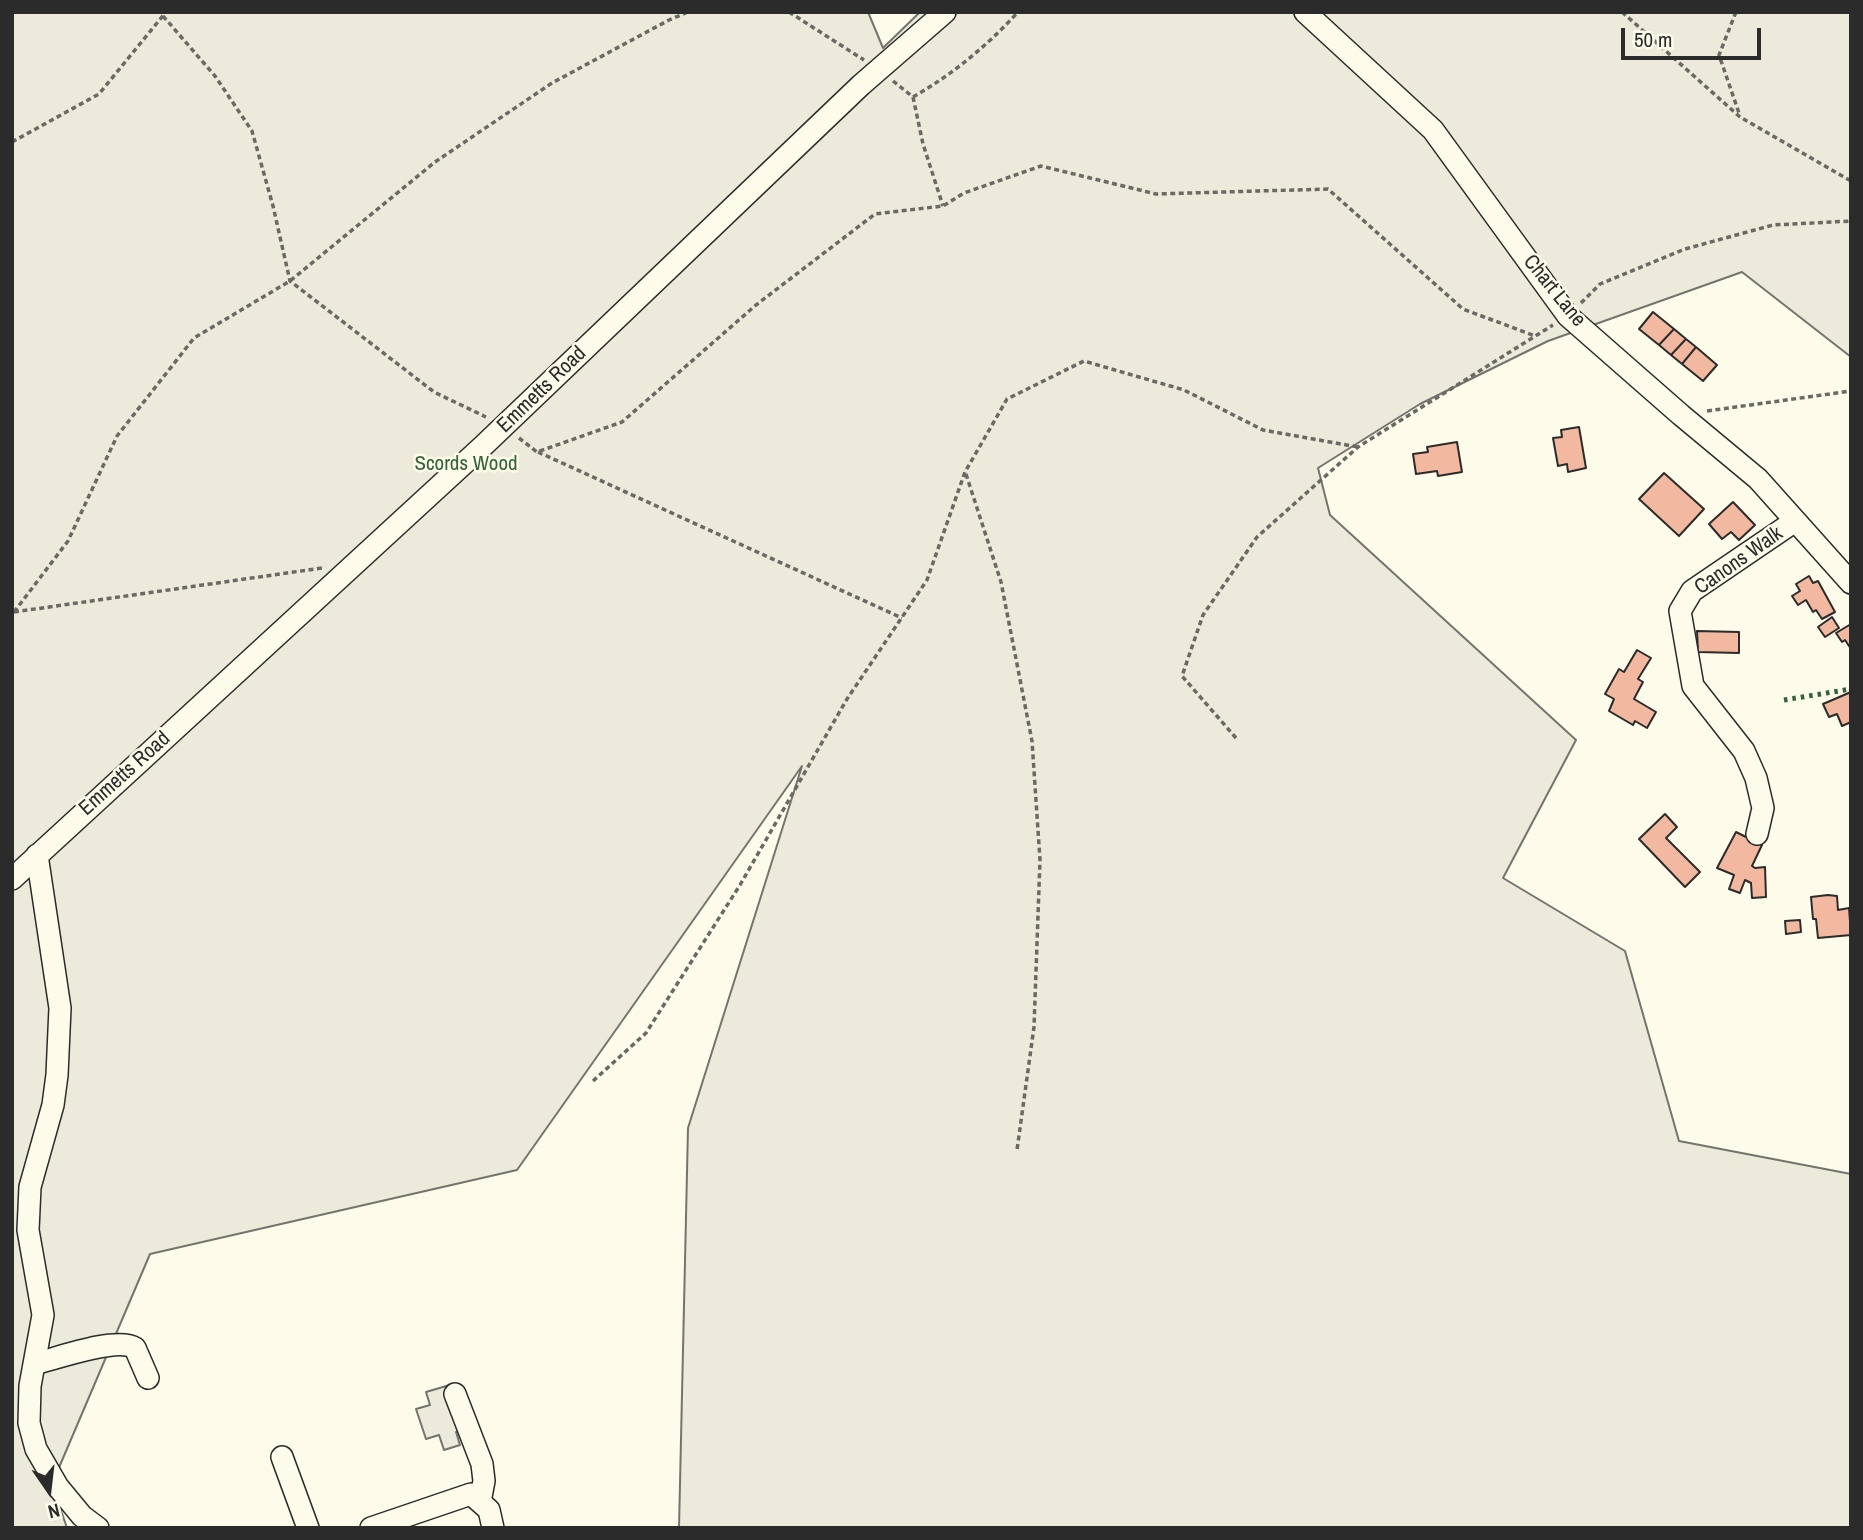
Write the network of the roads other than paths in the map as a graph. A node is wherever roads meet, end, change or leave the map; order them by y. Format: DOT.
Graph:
graph roads {
  1 [pos="945,12"];
  2 [pos="1305,12"];
  3 [pos="1795,521"];
  4 [pos="1851,583"];
  5 [pos="1757,834"];
  6 [pos="37,855"];
  7 [pos="12,879"];
  8 [pos="34,1364"];
  9 [pos="148,1378"];
  10 [pos="455,1394"];
  11 [pos="282,1457"];
  12 [pos="480,1502"];
  13 [pos="98,1528"];
  14 [pos="308,1528"];
  15 [pos="371,1528"];
  16 [pos="493,1528"];
  1 -- 6 [label="street, Emmetts Road"];
  2 -- 3 [label="street, Chart Lane"];
  3 -- 4 [label="street, Chart Lane"];
  3 -- 5 [label="street, Canons Walk"];
  6 -- 7 [label="street, Emmetts Road"];
  6 -- 8 [label="street"];
  8 -- 9 [label="street"];
  8 -- 13 [label="street"];
  10 -- 12 [label="street"];
  11 -- 14 [label="street"];
  12 -- 15 [label="street"];
  12 -- 16 [label="street"];
}
